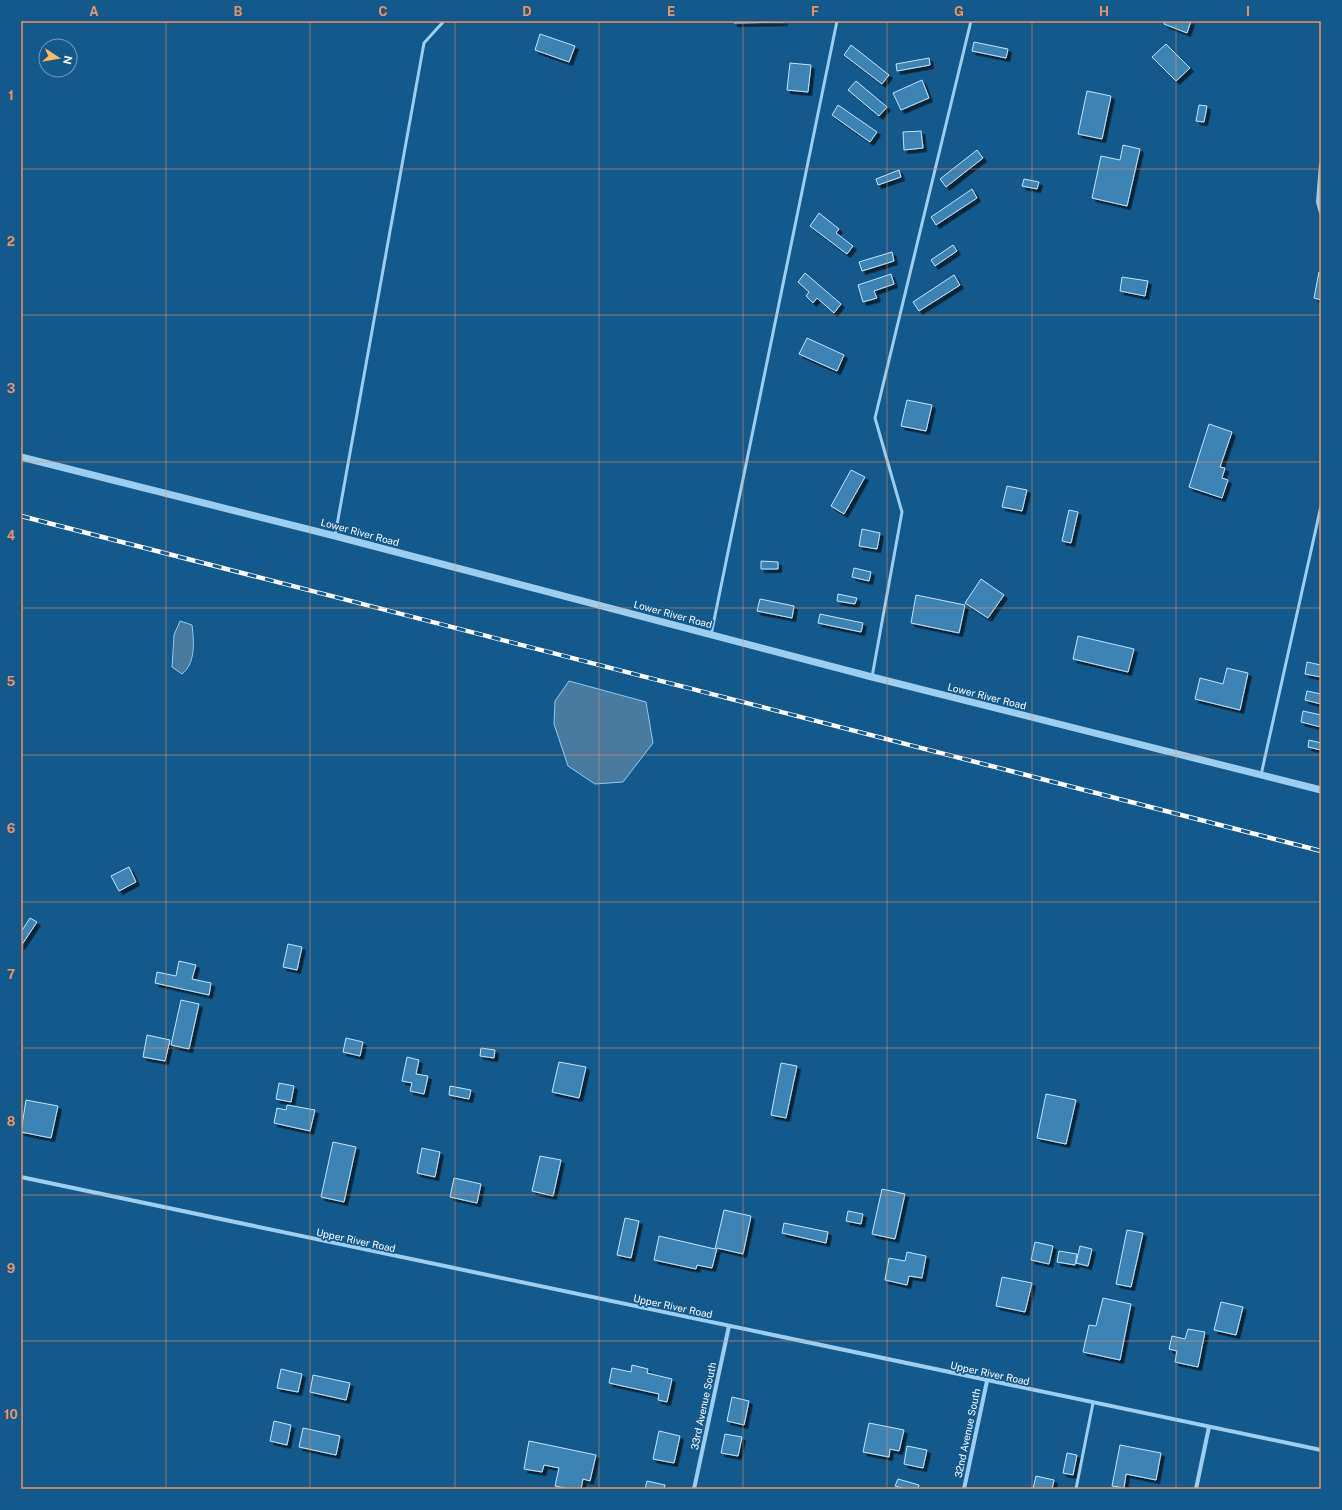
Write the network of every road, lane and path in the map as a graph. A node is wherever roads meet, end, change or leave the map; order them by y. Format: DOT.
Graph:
graph roads {
  1 [pos="444,21"];
  2 [pos="837,21"];
  3 [pos="971,21"];
  4 [pos="1321,164"];
  5 [pos="1321,213"];
  6 [pos="21,457"];
  7 [pos="1321,506"];
  8 [pos="335,536"];
  9 [pos="711,634"];
  10 [pos="872,677"];
  11 [pos="1261,775"];
  12 [pos="1321,790"];
  13 [pos="21,1177"];
  14 [pos="729,1326"];
  15 [pos="987,1381"];
  16 [pos="1093,1403"];
  17 [pos="1209,1427"];
  18 [pos="1321,1450"];
  19 [pos="694,1489"];
  20 [pos="964,1489"];
  21 [pos="1076,1489"];
  22 [pos="1196,1489"];
  1 -- 8 [label="lane"];
  2 -- 9 [label="lane"];
  3 -- 10 [label="lane"];
  4 -- 5 [label="street"];
  6 -- 8 [label="street, Lower River Road"];
  7 -- 11 [label="lane"];
  8 -- 9 [label="street, Lower River Road"];
  9 -- 10 [label="street, Lower River Road"];
  10 -- 11 [label="street, Lower River Road"];
  11 -- 12 [label="street, Lower River Road"];
  13 -- 14 [label="street, Upper River Road"];
  14 -- 15 [label="street, Upper River Road"];
  14 -- 19 [label="street, 33rd Avenue South"];
  15 -- 16 [label="street, Upper River Road"];
  15 -- 20 [label="street, 32nd Avenue South"];
  16 -- 17 [label="street, Upper River Road"];
  16 -- 21 [label="lane"];
  17 -- 18 [label="street, Upper River Road"];
  17 -- 22 [label="street"];
}
